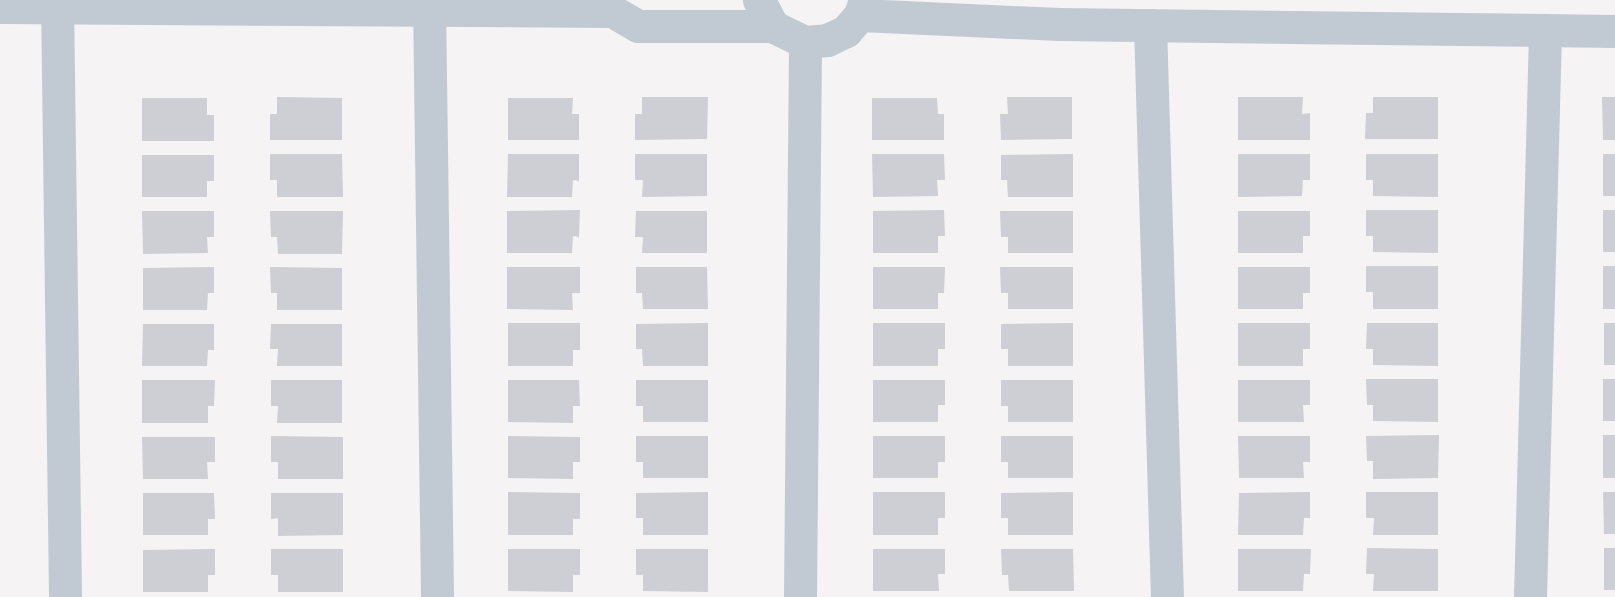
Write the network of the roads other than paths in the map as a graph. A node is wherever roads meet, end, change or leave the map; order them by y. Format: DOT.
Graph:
graph roads {
  1 [pos="57,3"];
  2 [pos="429,4"];
  3 [pos="622,6"];
  4 [pos="0,7"];
  5 [pos="862,8"];
  6 [pos="1050,12"];
  7 [pos="765,13"];
  8 [pos="1150,26"];
  9 [pos="1545,30"];
  10 [pos="1615,31"];
  11 [pos="805,42"];
  12 [pos="65,597"];
  13 [pos="437,597"];
  14 [pos="800,597"];
  15 [pos="1167,597"];
  16 [pos="1530,597"];
  1 -- 2 [label="street"];
  1 -- 4 [label="street"];
  1 -- 12 [label="street"];
  2 -- 3 [label="street"];
  2 -- 13 [label="street"];
  3 -- 7 [label="street"];
  5 -- 6 [label="street"];
  5 -- 11 [label="street"];
  6 -- 8 [label="street"];
  7 -- 11 [label="street"];
  8 -- 9 [label="street"];
  8 -- 15 [label="street"];
  9 -- 10 [label="street"];
  9 -- 16 [label="street"];
  11 -- 14 [label="street"];
}
